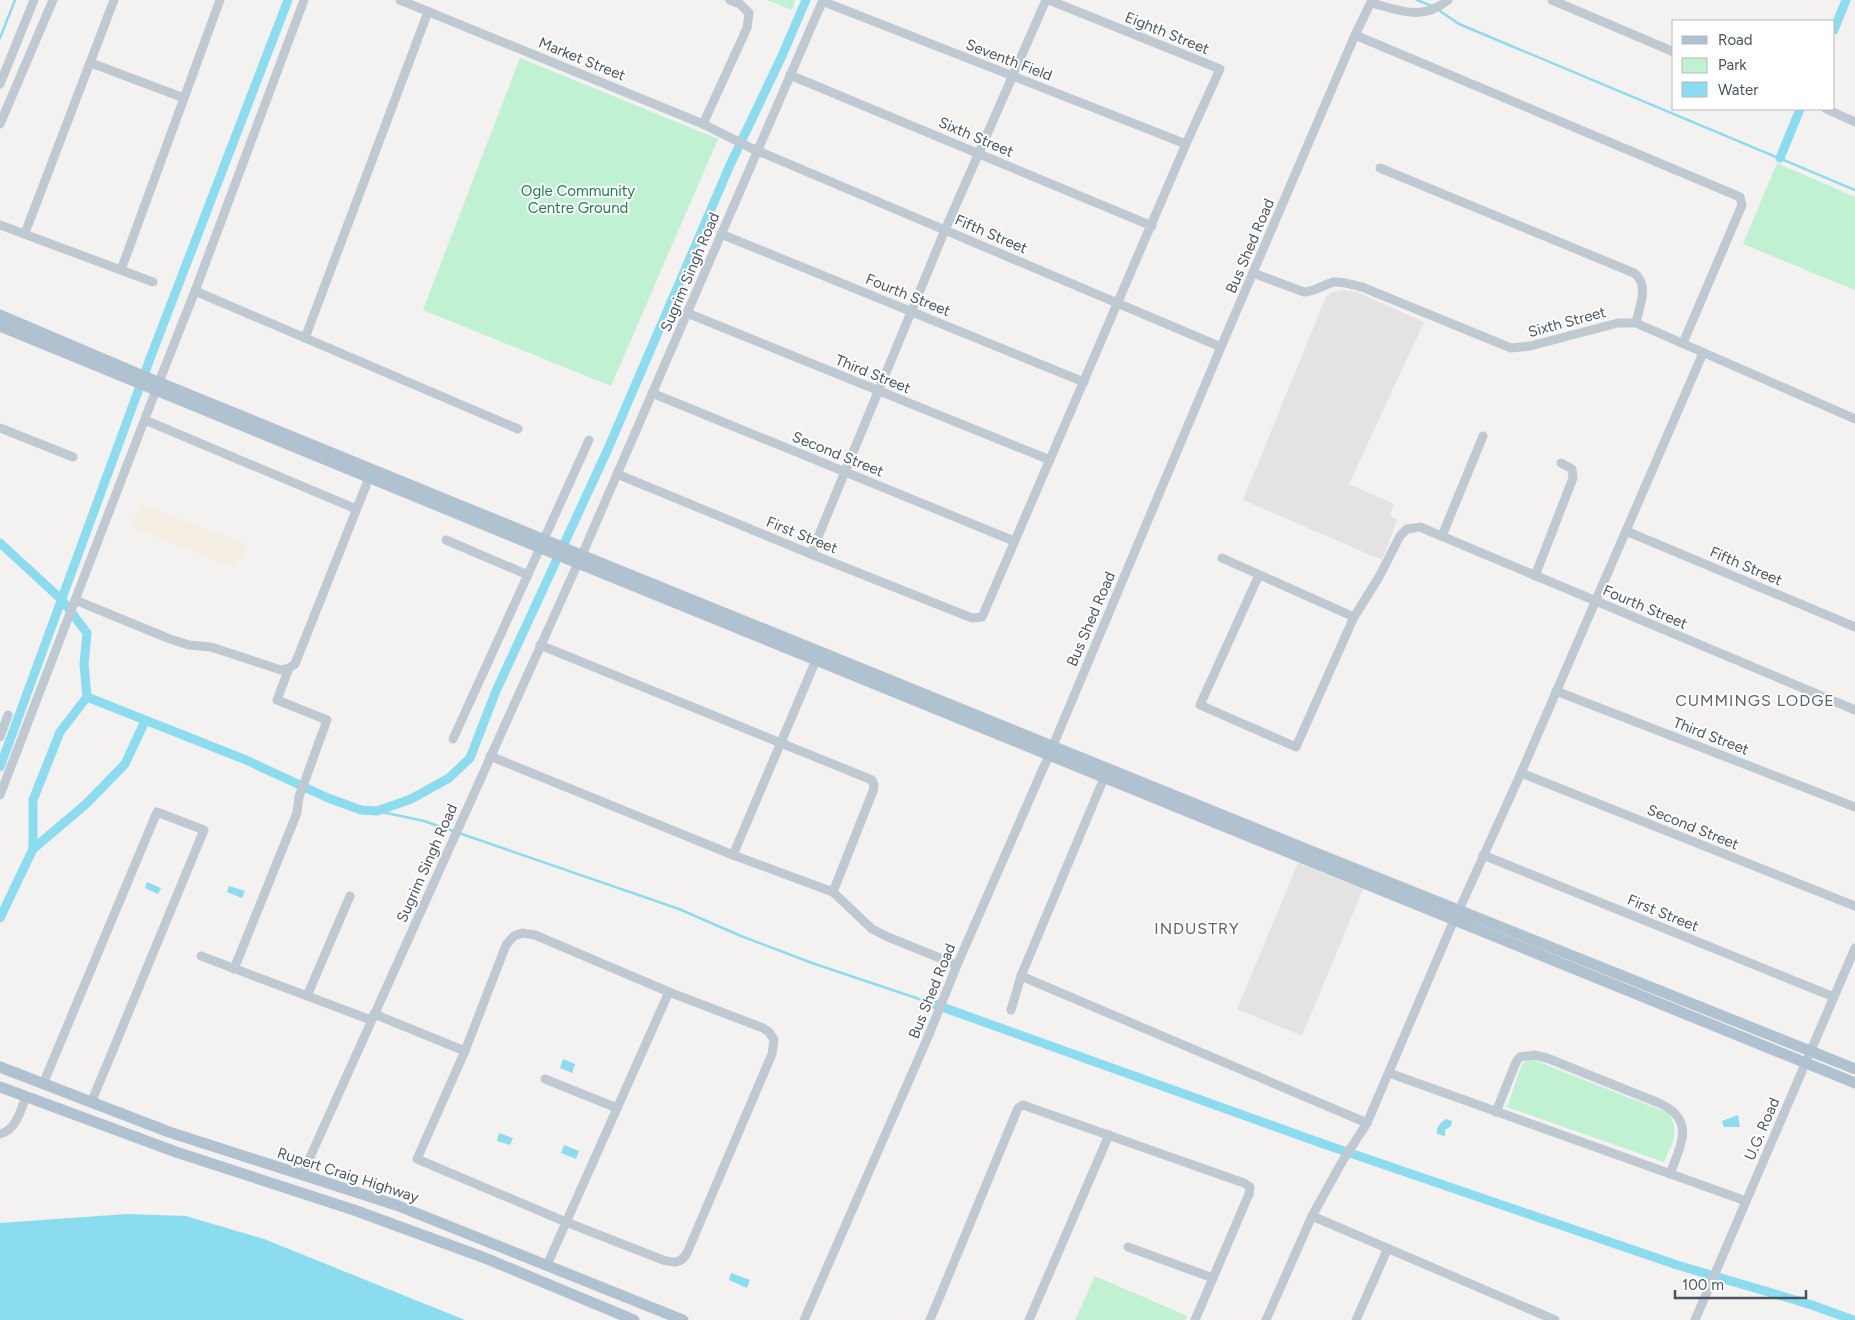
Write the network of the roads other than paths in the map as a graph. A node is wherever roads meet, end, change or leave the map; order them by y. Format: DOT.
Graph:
graph roads {
  1 [pos="34,0"];
  2 [pos="53,0"];
  3 [pos="114,0"];
  4 [pos="220,0"];
  5 [pos="304,0"];
  6 [pos="400,0"];
  7 [pos="730,0"];
  8 [pos="1047,0"];
  9 [pos="1552,0"];
  10 [pos="823,1"];
  11 [pos="1371,2"];
  12 [pos="1446,2"];
  13 [pos="428,12"];
  14 [pos="1355,35"];
  15 [pos="1672,51"];
  16 [pos="91,62"];
  17 [pos="790,75"];
  18 [pos="1012,76"];
  19 [pos="0,84"];
  20 [pos="184,98"];
  21 [pos="1828,110"];
  22 [pos="1855,122"];
  23 [pos="0,124"];
  24 [pos="703,124"];
  25 [pos="1186,144"];
  26 [pos="754,149"];
  27 [pos="979,153"];
  28 [pos="1380,168"];
  29 [pos="0,225"];
  30 [pos="1152,226"];
  31 [pos="945,230"];
  32 [pos="25,234"];
  33 [pos="721,234"];
  34 [pos="121,270"];
  35 [pos="1253,273"];
  36 [pos="153,282"];
  37 [pos="195,291"];
  38 [pos="1118,303"];
  39 [pos="911,312"];
  40 [pos="687,313"];
  41 [pos="0,315"];
  42 [pos="1636,323"];
  43 [pos="0,326"];
  44 [pos="304,338"];
  45 [pos="1683,343"];
  46 [pos="1221,346"];
  47 [pos="1703,353"];
  48 [pos="149,382"];
  49 [pos="1084,382"];
  50 [pos="878,391"];
  51 [pos="652,393"];
  52 [pos="1855,419"];
  53 [pos="145,420"];
  54 [pos="0,428"];
  55 [pos="518,429"];
  56 [pos="1483,436"];
  57 [pos="589,440"];
  58 [pos="73,457"];
  59 [pos="1050,460"];
  60 [pos="1561,463"];
  61 [pos="845,472"];
  62 [pos="617,474"];
  63 [pos="369,478"];
  64 [pos="356,510"];
  65 [pos="1626,530"];
  66 [pos="1442,536"];
  67 [pos="446,540"];
  68 [pos="1014,541"];
  69 [pos="543,544"];
  70 [pos="811,554"];
  71 [pos="579,558"];
  72 [pos="1222,558"];
  73 [pos="1259,575"];
  74 [pos="528,576"];
  75 [pos="1535,576"];
  76 [pos="75,600"];
  77 [pos="1595,601"];
  78 [pos="1354,617"];
  79 [pos="1855,627"];
  80 [pos="540,645"];
  81 [pos="816,660"];
  82 [pos="289,668"];
  83 [pos="1556,691"];
  84 [pos="1855,710"];
  85 [pos="8,715"];
  86 [pos="0,737"];
  87 [pos="453,739"];
  88 [pos="781,743"];
  89 [pos="1051,750"];
  90 [pos="490,756"];
  91 [pos="1521,773"];
  92 [pos="1104,778"];
  93 [pos="0,795"];
  94 [pos="1855,807"];
  95 [pos="733,855"];
  96 [pos="1482,855"];
  97 [pos="833,892"];
  98 [pos="350,896"];
  99 [pos="1855,906"];
  100 [pos="1457,915"];
  101 [pos="1855,948"];
  102 [pos="201,956"];
  103 [pos="957,965"];
  104 [pos="234,969"];
  105 [pos="1021,976"];
  106 [pos="669,992"];
  107 [pos="308,996"];
  108 [pos="1834,997"];
  109 [pos="1011,1010"];
  110 [pos="372,1017"];
  111 [pos="1810,1050"];
  112 [pos="465,1051"];
  113 [pos="1805,1062"];
  114 [pos="0,1067"];
  115 [pos="1855,1069"];
  116 [pos="1389,1073"];
  117 [pos="544,1079"];
  118 [pos="1855,1083"];
  119 [pos="43,1084"];
  120 [pos="0,1086"];
  121 [pos="26,1096"];
  122 [pos="91,1103"];
  123 [pos="618,1108"];
  124 [pos="1496,1112"];
  125 [pos="1368,1123"];
  126 [pos="0,1134"];
  127 [pos="1109,1135"];
  128 [pos="1670,1174"];
  129 [pos="302,1175"];
  130 [pos="1746,1201"];
  131 [pos="1312,1216"];
  132 [pos="566,1222"];
  133 [pos="1128,1247"];
  134 [pos="1388,1248"];
  135 [pos="547,1265"];
  136 [pos="1213,1278"];
  137 [pos="634,1320"];
  138 [pos="683,1320"];
  139 [pos="804,1320"];
  140 [pos="930,1320"];
  141 [pos="1029,1320"];
  142 [pos="1196,1320"];
  143 [pos="1266,1320"];
  144 [pos="1356,1320"];
  145 [pos="1555,1320"];
  146 [pos="1695,1320"];
  1 -- 19 [label="street"];
  2 -- 23 [label="street"];
  3 -- 16 [label="street"];
  4 -- 20 [label="street"];
  5 -- 37 [label="street"];
  6 -- 13 [label="street, Market Street"];
  7 -- 24 [label="street"];
  8 -- 18 [label="street"];
  8 -- 25 [label="street, Eighth Street"];
  9 -- 15 [label="street"];
  10 -- 17 [label="street, Sugrim Singh Road"];
  10 -- 18 [label="street, Seventh Field"];
  11 -- 12 [label="street, Bus Shed Road"];
  11 -- 14 [label="street, Bus Shed Road"];
  13 -- 24 [label="street, Market Street"];
  13 -- 44 [label="street"];
  14 -- 35 [label="street, Bus Shed Road"];
  14 -- 45 [label="street"];
  16 -- 20 [label="street"];
  16 -- 32 [label="street"];
  17 -- 26 [label="street, Sugrim Singh Road"];
  17 -- 27 [label="street, Sixth Street"];
  18 -- 25 [label="street, Seventh Field"];
  18 -- 27 [label="street"];
  20 -- 34 [label="street"];
  21 -- 22 [label="street"];
  24 -- 26 [label="street, Market Street"];
  25 -- 30 [label="street"];
  26 -- 31 [label="street, Fifth Street"];
  26 -- 33 [label="street, Sugrim Singh Road"];
  27 -- 30 [label="street, Sixth Street"];
  27 -- 31 [label="street"];
  28 -- 42 [label="street"];
  29 -- 32 [label="street"];
  30 -- 38 [label="street"];
  31 -- 38 [label="street, Fifth Street"];
  31 -- 39 [label="street"];
  32 -- 34 [label="street"];
  33 -- 39 [label="street, Fourth Street"];
  33 -- 40 [label="street, Sugrim Singh Road"];
  34 -- 36 [label="street"];
  35 -- 42 [label="street, Sixth Street"];
  35 -- 46 [label="street, Bus Shed Road"];
  37 -- 44 [label="street"];
  37 -- 48 [label="street"];
  38 -- 46 [label="street, Fifth Street"];
  38 -- 49 [label="street"];
  39 -- 49 [label="street, Fourth Street"];
  39 -- 50 [label="street"];
  40 -- 50 [label="street, Third Street"];
  40 -- 51 [label="street, Sugrim Singh Road"];
  41 -- 48 [label="main road"];
  42 -- 45 [label="street, Sixth Street"];
  43 -- 48 [label="main road"];
  44 -- 55 [label="street"];
  45 -- 47 [label="street, Sixth Street"];
  46 -- 89 [label="street, Bus Shed Road"];
  47 -- 52 [label="street, Sixth Street"];
  47 -- 65 [label="street"];
  48 -- 53 [label="street"];
  48 -- 63 [label="main road"];
  48 -- 69 [label="main road"];
  49 -- 59 [label="street"];
  50 -- 59 [label="street, Third Street"];
  50 -- 61 [label="street"];
  51 -- 61 [label="street, Second Street"];
  51 -- 62 [label="street, Sugrim Singh Road"];
  53 -- 64 [label="street"];
  53 -- 76 [label="street"];
  54 -- 58 [label="street"];
  56 -- 66 [label="street"];
  57 -- 69 [label="street"];
  59 -- 68 [label="street"];
  60 -- 75 [label="street"];
  61 -- 68 [label="street, Second Street"];
  61 -- 70 [label="street"];
  62 -- 70 [label="street, First Street"];
  62 -- 71 [label="street, Sugrim Singh Road"];
  63 -- 64 [label="street"];
  63 -- 69 [label="main road"];
  64 -- 82 [label="street"];
  65 -- 77 [label="street"];
  65 -- 79 [label="street, Fifth Street"];
  66 -- 75 [label="street, Fourth Street"];
  66 -- 78 [label="street, Fourth Street"];
  67 -- 74 [label="street"];
  68 -- 70 [label="street, First Street"];
  69 -- 71 [label="main road"];
  69 -- 74 [label="street"];
  71 -- 80 [label="street, Sugrim Singh Road"];
  71 -- 81 [label="main road"];
  71 -- 89 [label="main road"];
  72 -- 73 [label="street"];
  73 -- 78 [label="street"];
  73 -- 78 [label="street"];
  74 -- 87 [label="street"];
  75 -- 77 [label="street, Fourth Street"];
  76 -- 82 [label="street"];
  76 -- 93 [label="street"];
  77 -- 83 [label="street"];
  77 -- 84 [label="street, Fourth Street"];
  80 -- 88 [label="street"];
  80 -- 90 [label="street, Sugrim Singh Road"];
  81 -- 88 [label="street"];
  81 -- 89 [label="main road"];
  82 -- 104 [label="street"];
  83 -- 91 [label="street"];
  83 -- 94 [label="street, Third Street"];
  85 -- 86 [label="street"];
  88 -- 95 [label="street"];
  88 -- 97 [label="street"];
  89 -- 92 [label="main road"];
  89 -- 100 [label="main road"];
  89 -- 103 [label="street, Bus Shed Road"];
  90 -- 95 [label="street"];
  90 -- 110 [label="street, Sugrim Singh Road"];
  91 -- 96 [label="street"];
  91 -- 99 [label="street, Second Street"];
  92 -- 100 [label="main road"];
  92 -- 105 [label="street"];
  95 -- 97 [label="street"];
  96 -- 100 [label="street"];
  96 -- 108 [label="street, First Street"];
  97 -- 103 [label="street"];
  98 -- 107 [label="street"];
  100 -- 111 [label="main road"];
  100 -- 113 [label="main road"];
  100 -- 116 [label="street"];
  101 -- 108 [label="street, U.G. Road"];
  102 -- 104 [label="street"];
  103 -- 139 [label="street, Bus Shed Road"];
  104 -- 107 [label="street"];
  105 -- 109 [label="street"];
  105 -- 125 [label="street"];
  106 -- 112 [label="street"];
  106 -- 123 [label="street"];
  106 -- 132 [label="street"];
  107 -- 110 [label="street"];
  108 -- 111 [label="street, U.G. Road"];
  110 -- 112 [label="street"];
  110 -- 129 [label="street, Sugrim Singh Road"];
  111 -- 113 [label="street, U.G. Road"];
  111 -- 115 [label="main road"];
  112 -- 132 [label="street"];
  113 -- 118 [label="main road"];
  113 -- 130 [label="street, U.G. Road"];
  114 -- 119 [label="main road, Rupert Craig Highway"];
  116 -- 124 [label="street"];
  116 -- 125 [label="street"];
  117 -- 123 [label="street"];
  119 -- 122 [label="main road, Rupert Craig Highway"];
  119 -- 122 [label="street"];
  120 -- 121 [label="main road, Rupert Craig Highway"];
  121 -- 126 [label="street"];
  121 -- 137 [label="main road, Rupert Craig Highway"];
  122 -- 129 [label="main road, Rupert Craig Highway"];
  123 -- 132 [label="street"];
  124 -- 128 [label="street"];
  124 -- 128 [label="street"];
  125 -- 131 [label="street"];
  127 -- 136 [label="street"];
  127 -- 140 [label="street"];
  127 -- 141 [label="street"];
  128 -- 130 [label="street"];
  129 -- 135 [label="main road, Rupert Craig Highway"];
  130 -- 146 [label="street, U.G. Road"];
  131 -- 134 [label="street"];
  131 -- 143 [label="street"];
  132 -- 135 [label="street"];
  133 -- 136 [label="street"];
  134 -- 144 [label="street"];
  134 -- 145 [label="street"];
  135 -- 138 [label="main road, Rupert Craig Highway"];
  136 -- 142 [label="street"];
}
